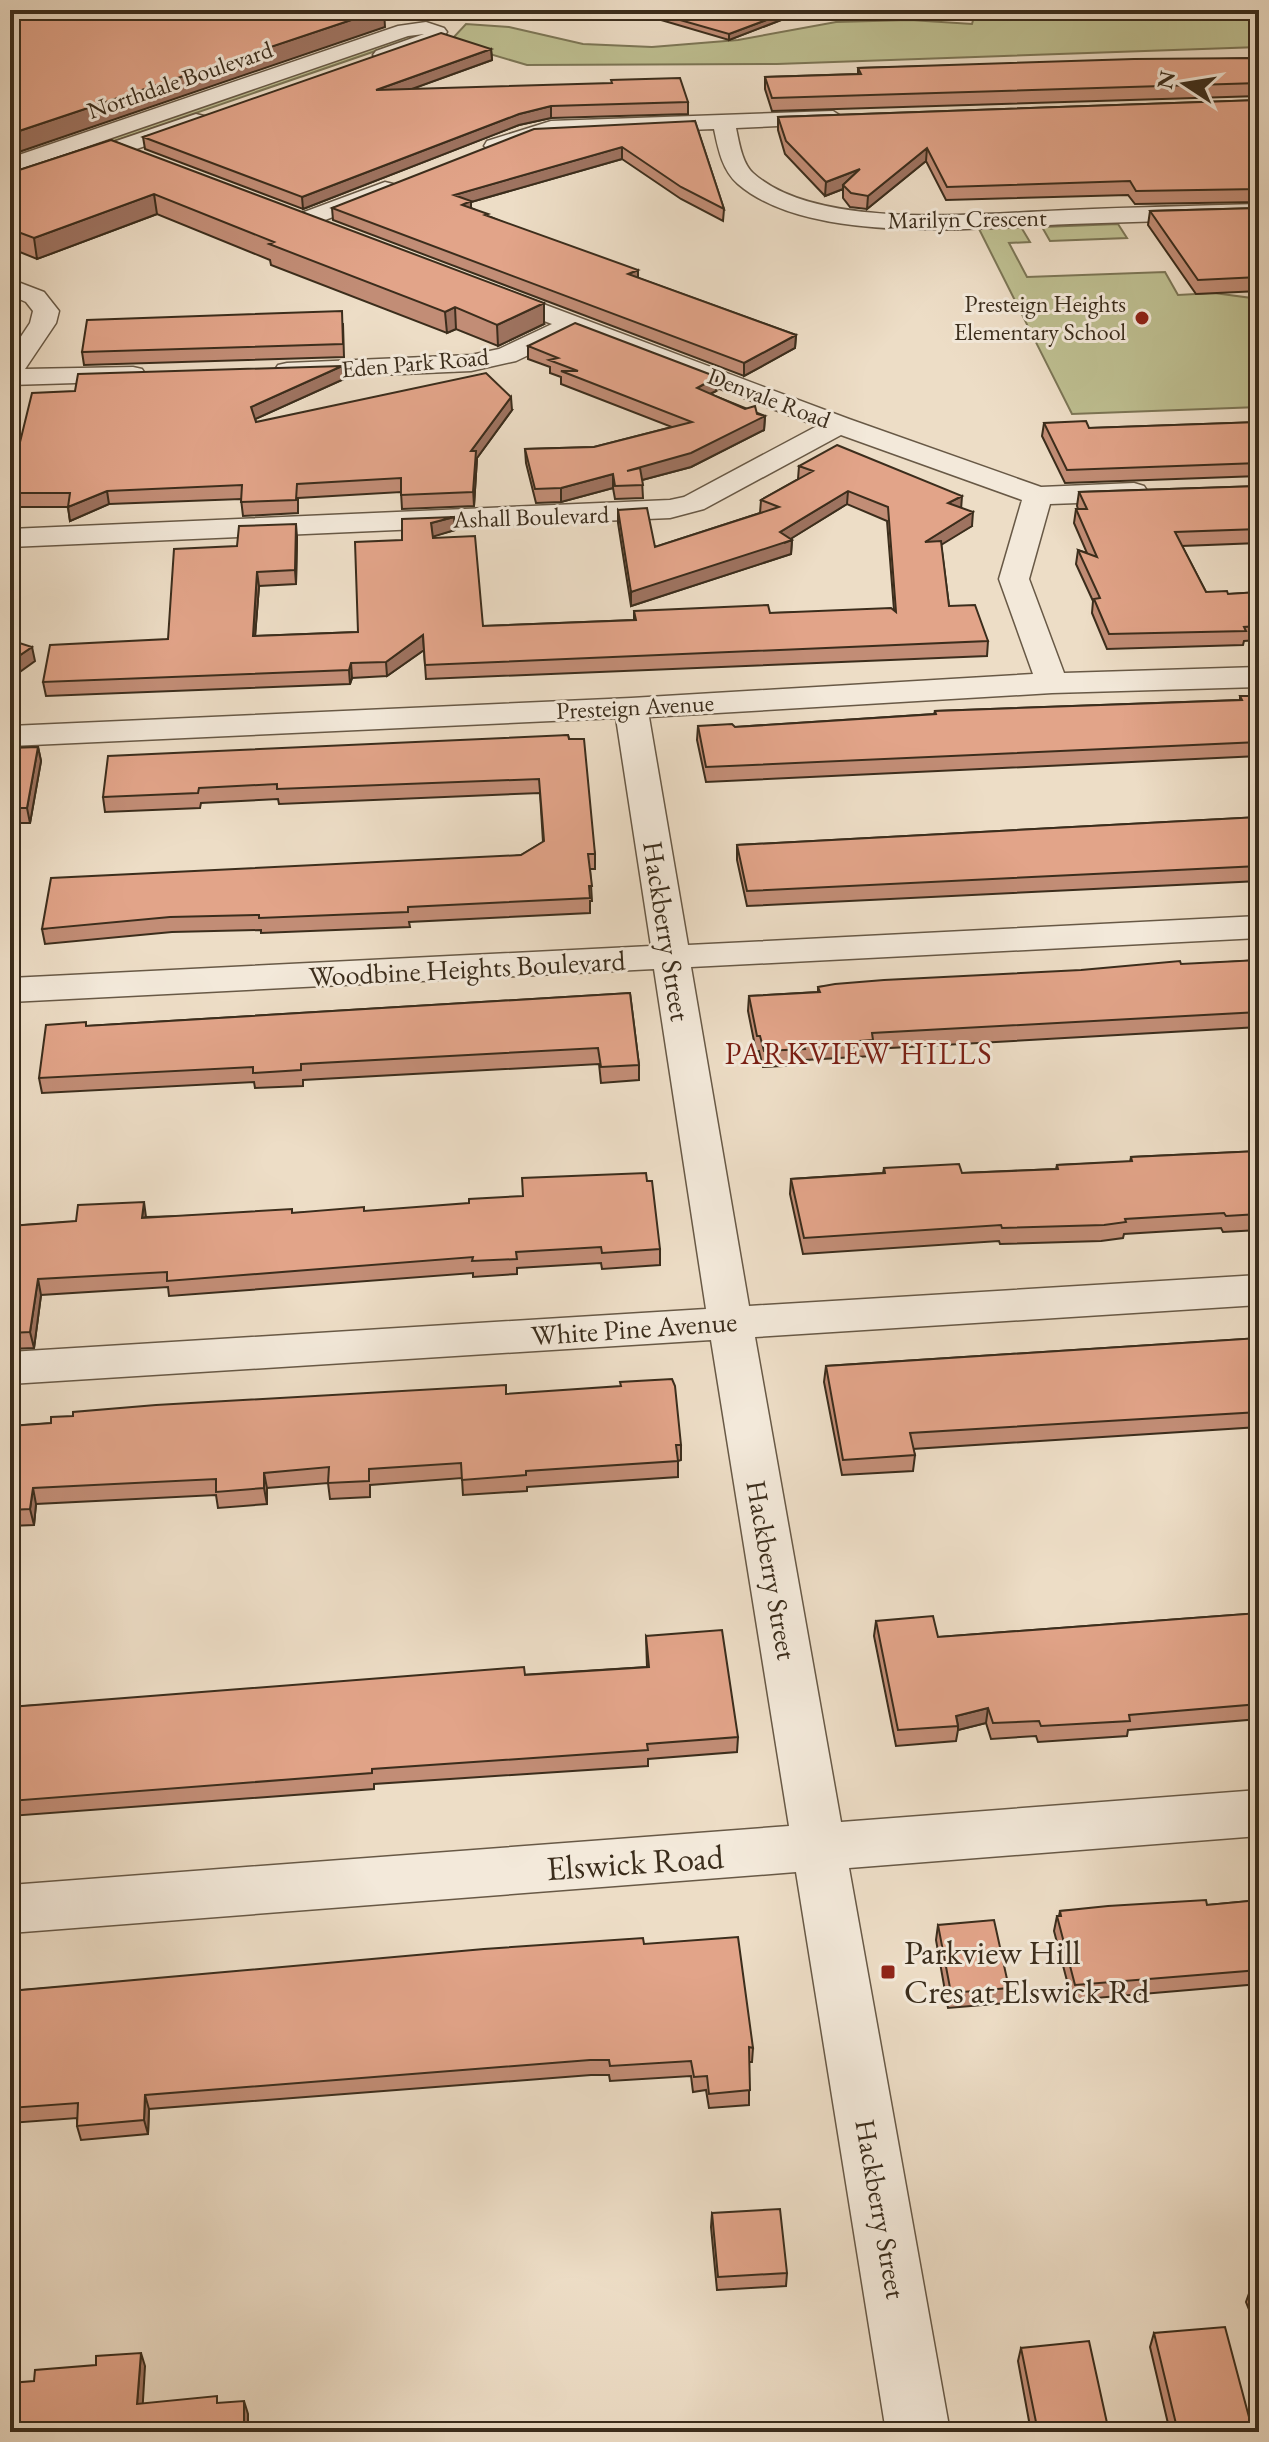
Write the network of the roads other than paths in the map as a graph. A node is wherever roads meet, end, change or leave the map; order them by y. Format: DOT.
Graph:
graph roads {
  1 [pos="849,118"];
  2 [pos="723,122"];
  3 [pos="116,149"];
  4 [pos="480,152"];
  5 [pos="157,164"];
  6 [pos="11,170"];
  7 [pos="412,178"];
  8 [pos="274,209"];
  9 [pos="1259,211"];
  10 [pos="304,220"];
  11 [pos="346,236"];
  12 [pos="10,286"];
  13 [pos="474,286"];
  14 [pos="573,324"];
  15 [pos="258,372"];
  16 [pos="10,375"];
  17 [pos="153,375"];
  18 [pos="839,425"];
  19 [pos="1164,491"];
  20 [pos="1038,496"];
  21 [pos="10,538"];
  22 [pos="1259,677"];
  23 [pos="1052,683"];
  24 [pos="631,708"];
  25 [pos="10,736"];
  26 [pos="1259,927"];
  27 [pos="671,958"];
  28 [pos="10,990"];
  29 [pos="1259,1290"];
  30 [pos="730,1322"];
  31 [pos="10,1368"];
  32 [pos="1259,1813"];
  33 [pos="820,1849"];
  34 [pos="10,1909"];
  35 [pos="918,2432"];
  1 -- 2 [label="street"];
  2 -- 4 [label="street"];
  2 -- 9 [label="street, Marilyn Crescent"];
  3 -- 5 [label="street"];
  3 -- 6 [label="street, Northdale Boulevard"];
  3 -- 6 [label="street, Northdale Boulevard"];
  7 -- 10 [label="street"];
  8 -- 10 [label="street"];
  10 -- 11 [label="street"];
  12 -- 16 [label="street"];
  13 -- 14 [label="street, Denvale Road"];
  14 -- 15 [label="street, Eden Park Road"];
  14 -- 18 [label="street, Denvale Road"];
  16 -- 17 [label="street"];
  18 -- 20 [label="street, Denvale Road"];
  18 -- 21 [label="street, Ashall Boulevard"];
  19 -- 20 [label="street, Denvale Road"];
  20 -- 23 [label="street"];
  22 -- 23 [label="street, Presteign Avenue"];
  23 -- 24 [label="street, Presteign Avenue"];
  24 -- 25 [label="street, Presteign Avenue"];
  24 -- 27 [label="street, Hackberry Street"];
  26 -- 27 [label="street, Woodbine Heights Boulevard"];
  27 -- 28 [label="street, Woodbine Heights Boulevard"];
  27 -- 30 [label="street, Hackberry Street"];
  29 -- 30 [label="street, White Pine Avenue"];
  30 -- 31 [label="street, White Pine Avenue"];
  30 -- 33 [label="street, Hackberry Street"];
  32 -- 33 [label="street, Elswick Road"];
  33 -- 34 [label="street, Elswick Road"];
  33 -- 35 [label="street, Hackberry Street"];
}
